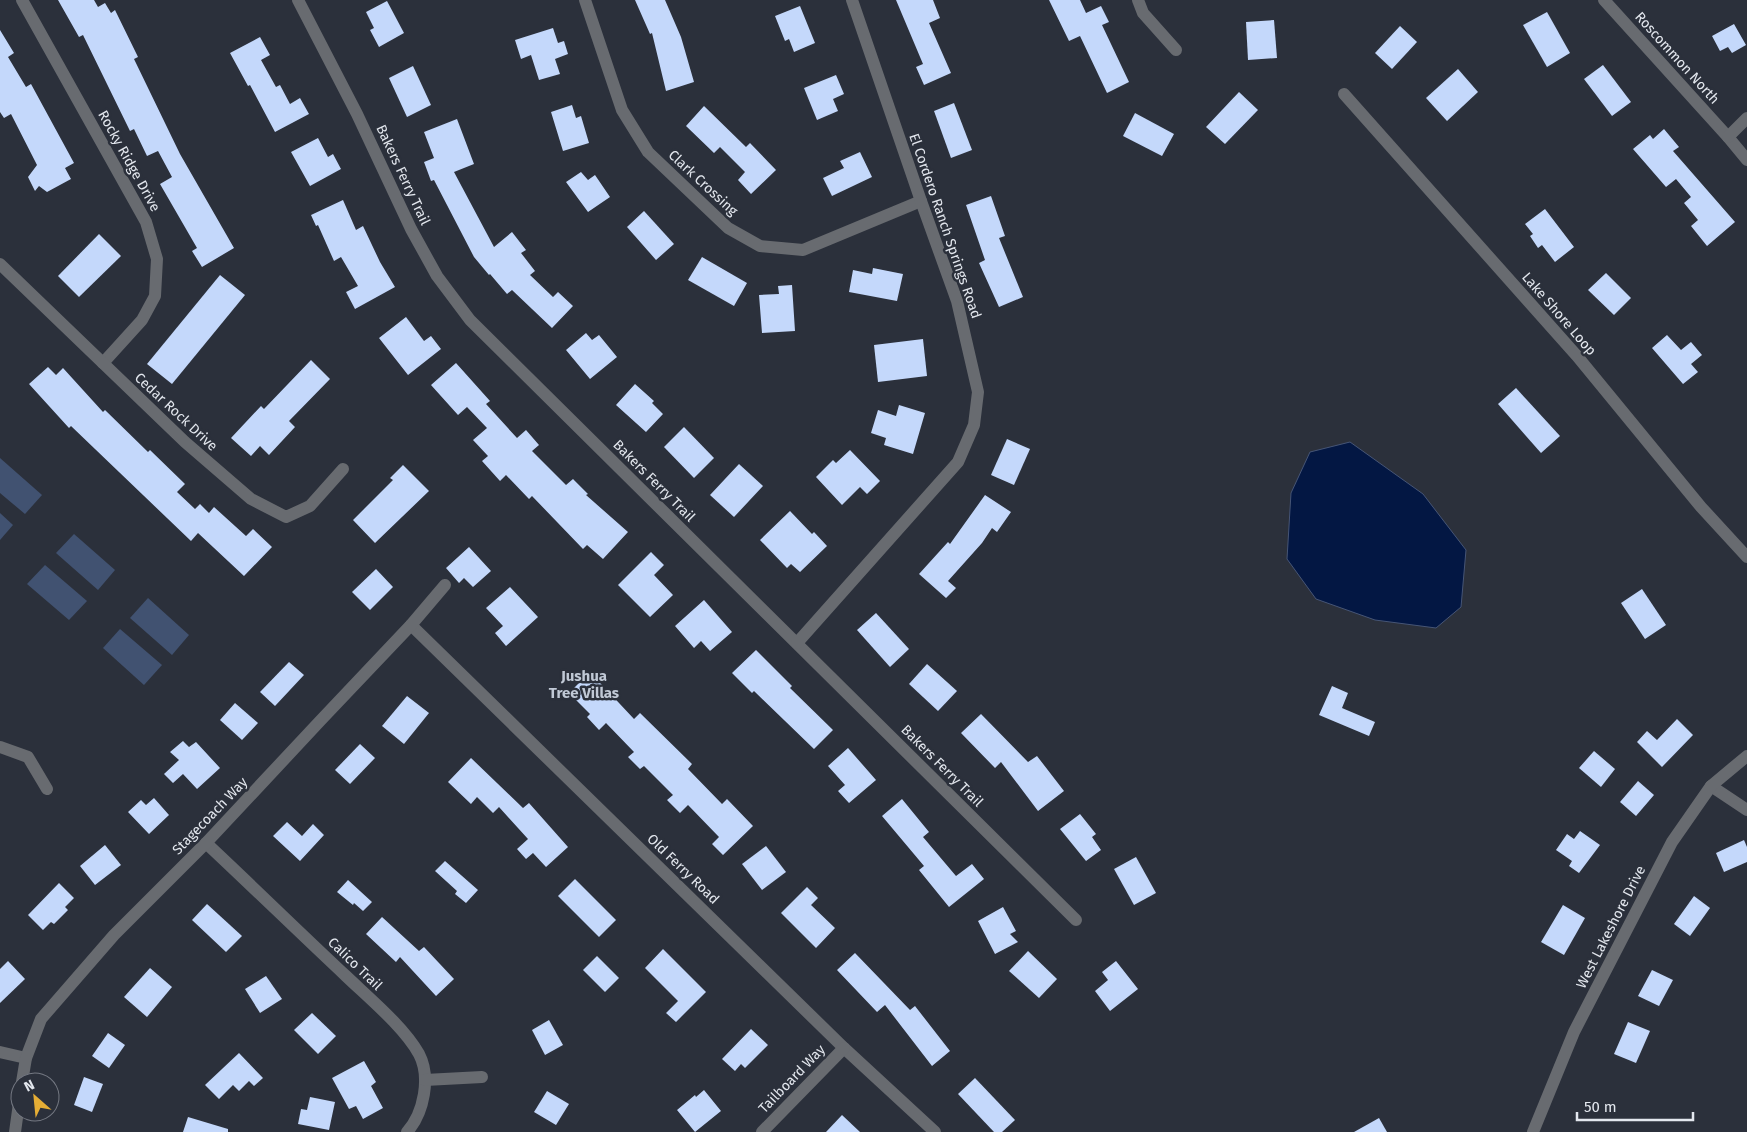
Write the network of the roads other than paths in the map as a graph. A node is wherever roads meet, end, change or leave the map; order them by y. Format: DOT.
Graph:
graph roads {
  1 [pos="22,0"];
  2 [pos="298,0"];
  3 [pos="585,0"];
  4 [pos="852,0"];
  5 [pos="1138,0"];
  6 [pos="1604,0"];
  7 [pos="1176,50"];
  8 [pos="1344,94"];
  9 [pos="1747,118"];
  10 [pos="1728,137"];
  11 [pos="1747,160"];
  12 [pos="921,201"];
  13 [pos="0,264"];
  14 [pos="103,363"];
  15 [pos="343,469"];
  16 [pos="1747,557"];
  17 [pos="445,585"];
  18 [pos="411,625"];
  19 [pos="797,643"];
  20 [pos="0,747"];
  21 [pos="1747,756"];
  22 [pos="1711,786"];
  23 [pos="47,789"];
  24 [pos="1747,810"];
  25 [pos="206,843"];
  26 [pos="1076,920"];
  27 [pos="844,1048"];
  28 [pos="0,1052"];
  29 [pos="26,1058"];
  30 [pos="24,1072"];
  31 [pos="482,1078"];
  32 [pos="425,1080"];
  33 [pos="407,1132"];
  34 [pos="762,1132"];
  35 [pos="935,1132"];
  36 [pos="1533,1132"];
  1 -- 14 [label="street, Rocky Ridge Drive"];
  2 -- 19 [label="street, Bakers Ferry Trail"];
  3 -- 12 [label="street, Clark Crossing"];
  4 -- 12 [label="street, El Cordero Ranch Springs Road"];
  5 -- 7 [label="street"];
  6 -- 10 [label="street, Roscommon North"];
  8 -- 16 [label="street, Lake Shore Loop"];
  9 -- 10 [label="street"];
  10 -- 11 [label="street, Roscommon North"];
  12 -- 19 [label="street, El Cordero Ranch Springs Road"];
  13 -- 14 [label="street, Cedar Rock Drive"];
  14 -- 15 [label="street, Cedar Rock Drive"];
  17 -- 18 [label="street, Stagecoach Way"];
  18 -- 25 [label="street, Stagecoach Way"];
  18 -- 27 [label="street, Old Ferry Road"];
  19 -- 26 [label="street, Bakers Ferry Trail"];
  20 -- 23 [label="street"];
  21 -- 22 [label="street, West Lakeshore Drive"];
  22 -- 24 [label="street"];
  22 -- 36 [label="street, West Lakeshore Drive"];
  25 -- 29 [label="street, Stagecoach Way"];
  25 -- 32 [label="street, Calico Trail"];
  27 -- 34 [label="street, Tailboard Way"];
  27 -- 35 [label="street, Old Ferry Road"];
  28 -- 29 [label="street"];
  29 -- 30 [label="street, Stagecoach Way"];
  31 -- 32 [label="street"];
  32 -- 33 [label="street, Calico Trail"];
}
